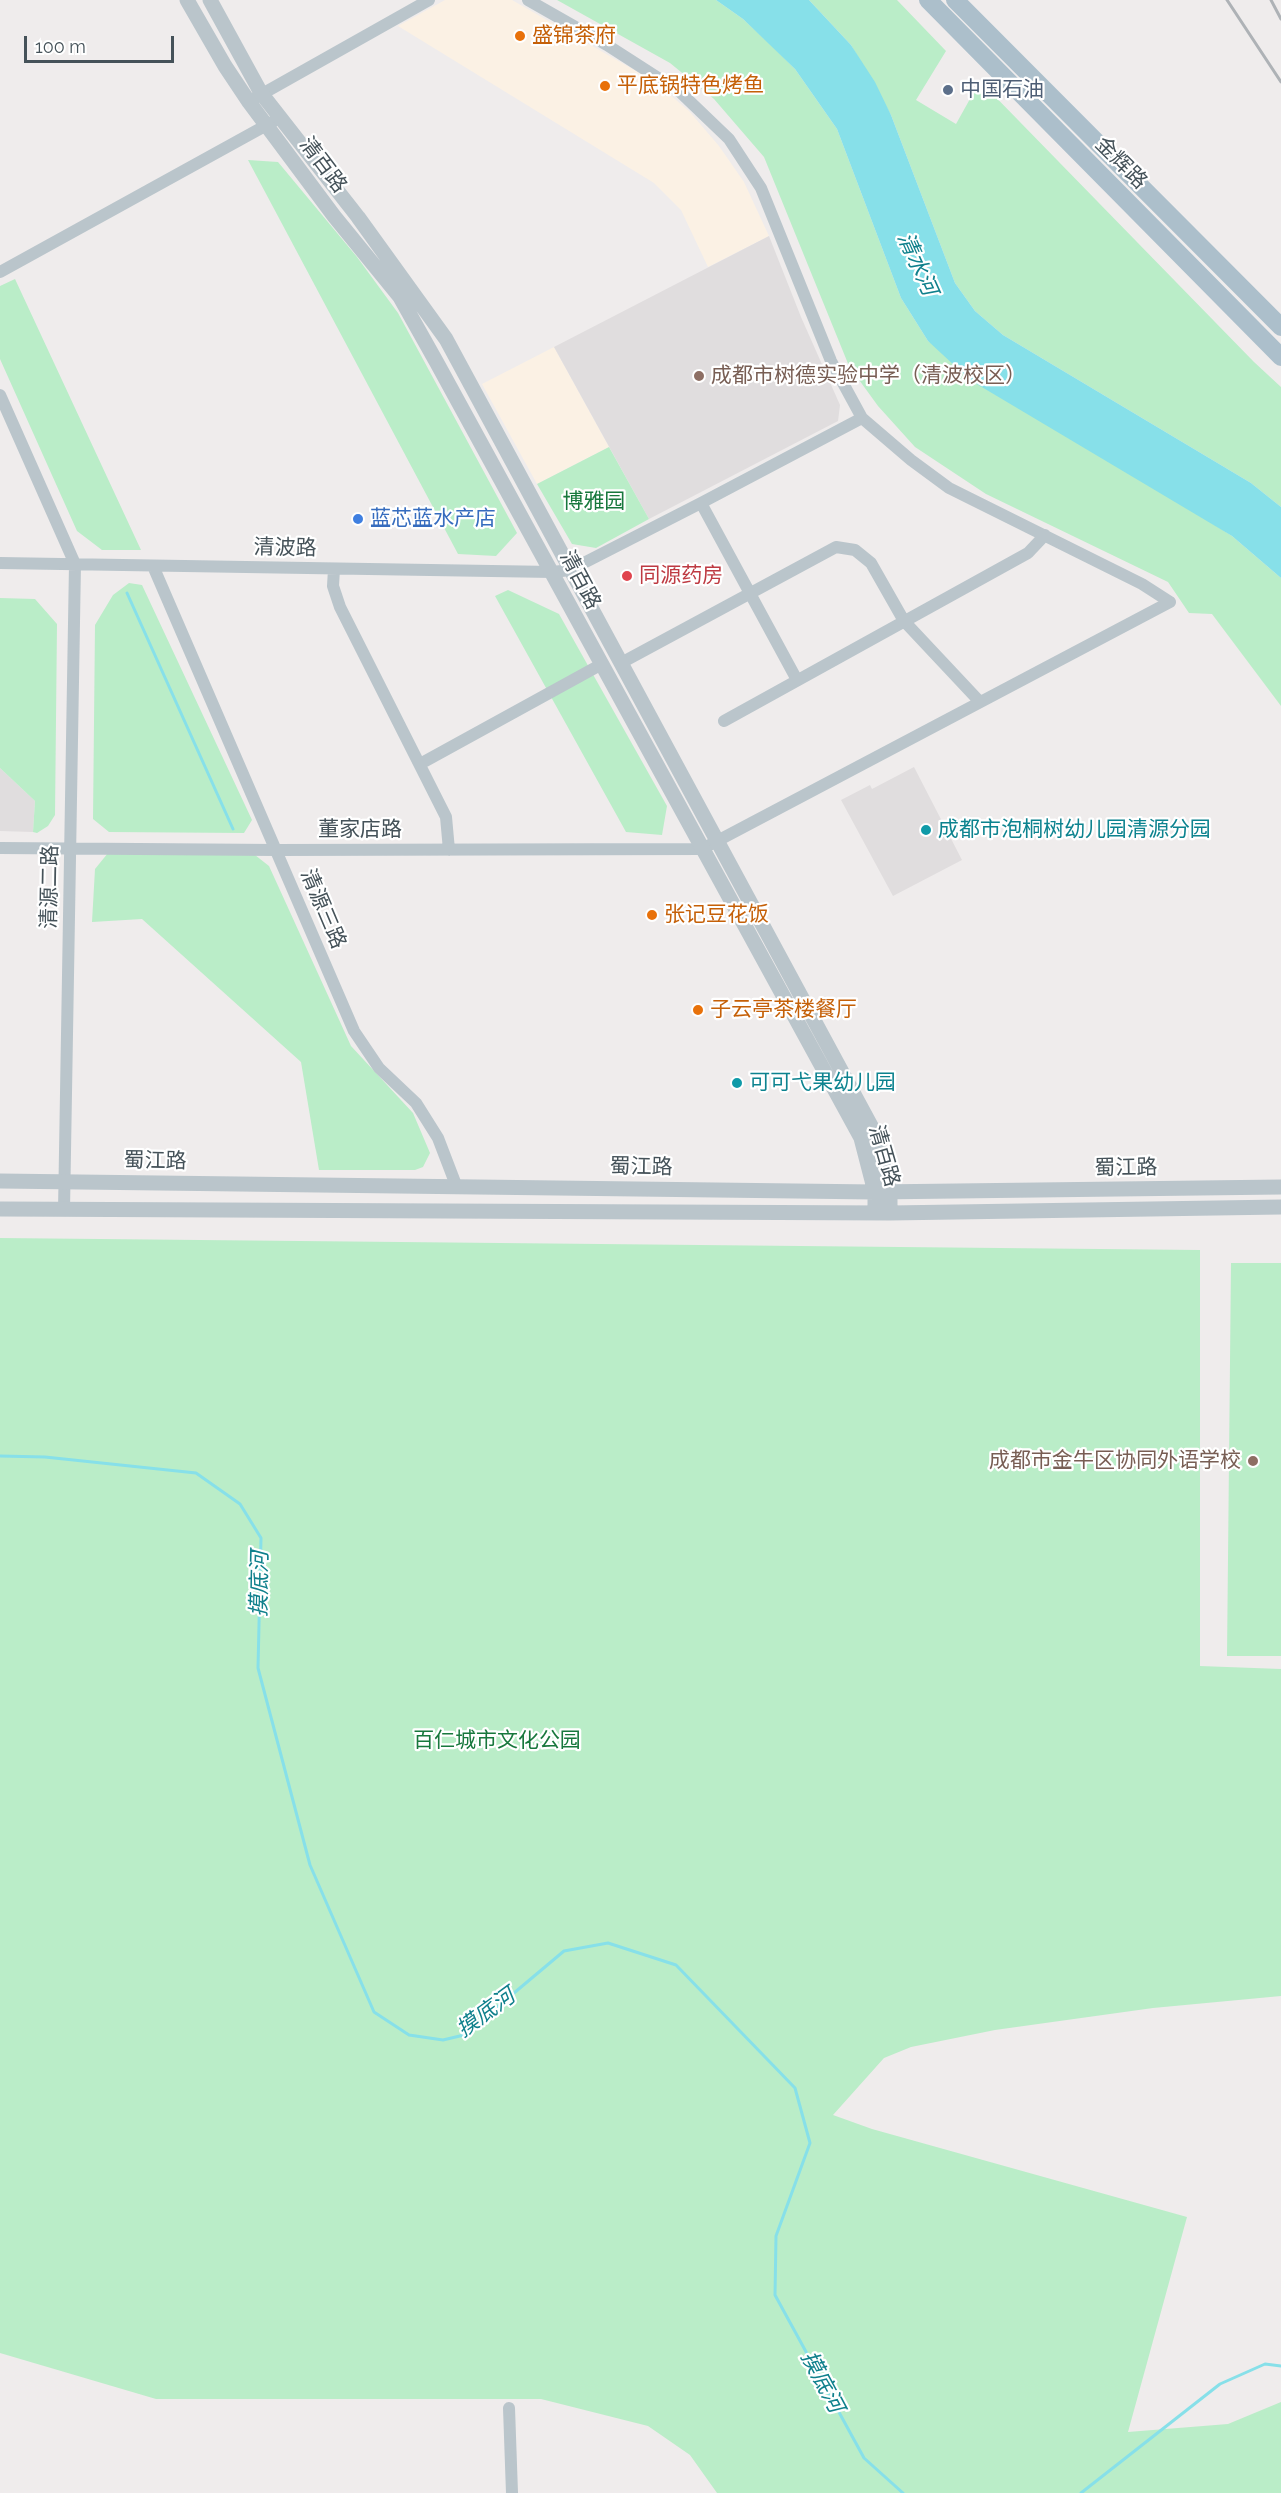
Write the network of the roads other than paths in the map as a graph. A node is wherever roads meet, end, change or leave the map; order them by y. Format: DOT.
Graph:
graph roads {
  1 [pos="187,0"];
  2 [pos="210,0"];
  3 [pos="429,0"];
  4 [pos="528,0"];
  5 [pos="928,0"];
  6 [pos="955,0"];
  7 [pos="255,98"];
  8 [pos="273,121"];
  9 [pos="0,272"];
  10 [pos="1281,327"];
  11 [pos="1281,357"];
  12 [pos="0,394"];
  13 [pos="862,418"];
  14 [pos="701,503"];
  15 [pos="1045,535"];
  16 [pos="0,563"];
  17 [pos="75,564"];
  18 [pos="153,566"];
  19 [pos="334,569"];
  20 [pos="570,570"];
  21 [pos="553,572"];
  22 [pos="751,593"];
  23 [pos="904,621"];
  24 [pos="621,663"];
  25 [pos="602,664"];
  26 [pos="797,680"];
  27 [pos="981,702"];
  28 [pos="724,721"];
  29 [pos="420,764"];
  30 [pos="718,841"];
  31 [pos="0,848"];
  32 [pos="70,848"];
  33 [pos="702,849"];
  34 [pos="276,850"];
  35 [pos="449,850"];
  36 [pos="0,1181"];
  37 [pos="65,1181"];
  38 [pos="456,1185"];
  39 [pos="1281,1187"];
  40 [pos="882,1192"];
  41 [pos="1281,1207"];
  42 [pos="0,1209"];
  43 [pos="64,1210"];
  44 [pos="883,1212"];
  45 [pos="509,2408"];
  46 [pos="512,2493"];
  1 -- 7 [label="street, 清百路"];
  2 -- 7 [label="street, 清百路"];
  3 -- 7 [label="street"];
  4 -- 13 [label="street"];
  5 -- 11 [label="main road, 金辉路"];
  6 -- 10 [label="main road, 金辉路"];
  7 -- 8 [label="street, 清百路"];
  8 -- 9 [label="street"];
  8 -- 20 [label="street, 清百路"];
  8 -- 21 [label="street, 清百路"];
  12 -- 17 [label="street"];
  13 -- 14 [label="street"];
  13 -- 15 [label="street"];
  14 -- 20 [label="street"];
  14 -- 22 [label="street"];
  15 -- 23 [label="street"];
  15 -- 27 [label="street, 董家店路"];
  16 -- 17 [label="street, 清波路"];
  17 -- 18 [label="street, 清波路"];
  17 -- 32 [label="street, 清源二路"];
  18 -- 19 [label="street, 清波路"];
  18 -- 34 [label="street, 清源三路"];
  19 -- 21 [label="street, 清波路"];
  19 -- 29 [label="street"];
  20 -- 21 [label="street, 清波路"];
  20 -- 24 [label="street, 清百路"];
  21 -- 25 [label="street, 清百路"];
  22 -- 23 [label="street"];
  22 -- 24 [label="street"];
  22 -- 26 [label="street"];
  23 -- 26 [label="street"];
  23 -- 27 [label="street"];
  24 -- 30 [label="street, 清百路"];
  25 -- 29 [label="street"];
  25 -- 33 [label="street, 清百路"];
  26 -- 28 [label="street"];
  27 -- 30 [label="street, 董家店路"];
  29 -- 35 [label="street"];
  30 -- 33 [label="street, 董家店路"];
  30 -- 40 [label="street, 清百路"];
  31 -- 32 [label="street, 董家店路"];
  32 -- 34 [label="street, 董家店路"];
  32 -- 37 [label="street, 清源二路"];
  33 -- 35 [label="street, 董家店路"];
  33 -- 40 [label="street, 清百路"];
  34 -- 35 [label="street, 董家店路"];
  34 -- 38 [label="street, 清源三路"];
  36 -- 37 [label="street, 蜀江路"];
  37 -- 38 [label="street, 蜀江路"];
  37 -- 43 [label="street, 清源二路"];
  38 -- 40 [label="street, 蜀江路"];
  39 -- 40 [label="street, 蜀江路"];
  40 -- 44 [label="street, 清百路"];
  41 -- 44 [label="street, 蜀江路"];
  42 -- 43 [label="street, 蜀江路"];
  43 -- 44 [label="street, 蜀江路"];
  45 -- 46 [label="street"];
}
